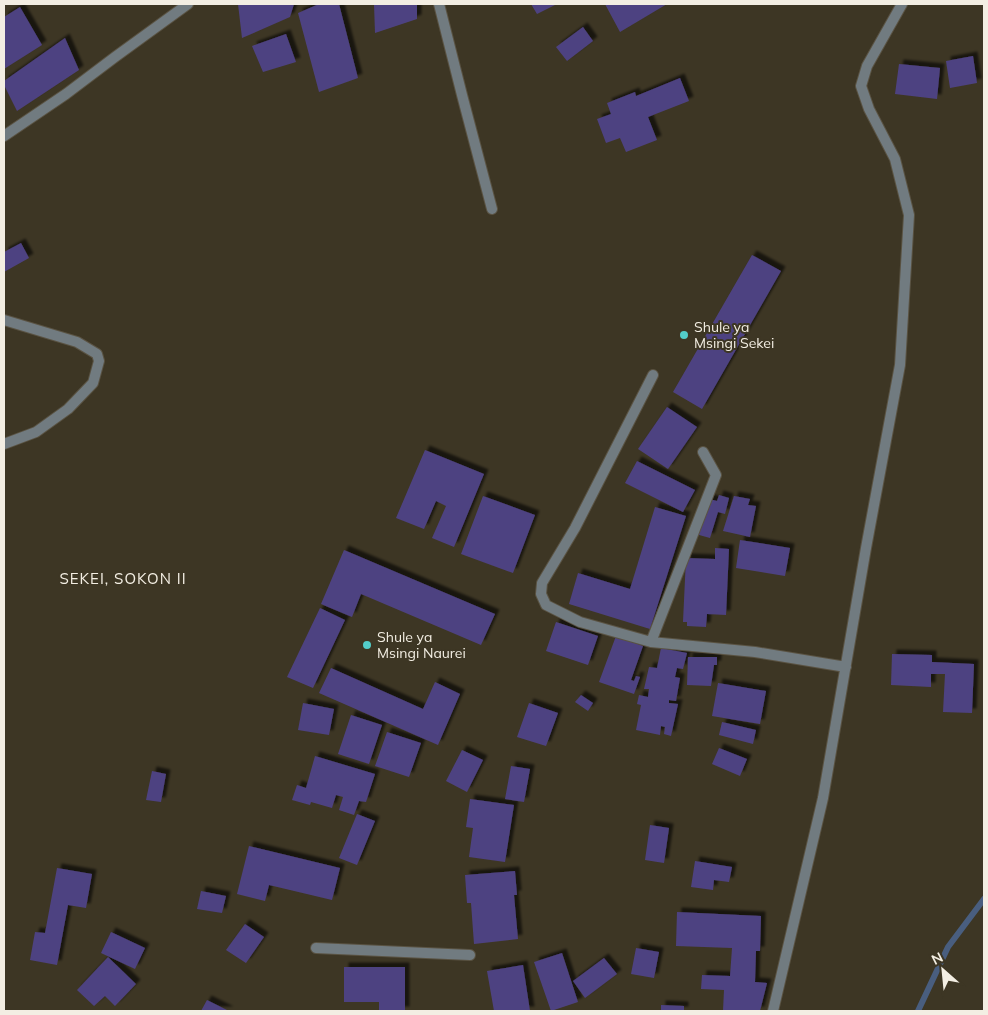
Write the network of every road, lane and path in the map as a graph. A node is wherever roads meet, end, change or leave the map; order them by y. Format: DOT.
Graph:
graph roads {
  1 [pos="188,4"];
  2 [pos="439,4"];
  3 [pos="902,4"];
  4 [pos="4,136"];
  5 [pos="492,209"];
  6 [pos="4,320"];
  7 [pos="654,374"];
  8 [pos="4,444"];
  9 [pos="703,452"];
  10 [pos="651,642"];
  11 [pos="846,667"];
  12 [pos="316,948"];
  13 [pos="470,955"];
  14 [pos="773,1011"];
  1 -- 4 [label="street"];
  2 -- 5 [label="street"];
  3 -- 11 [label="street"];
  6 -- 8 [label="street"];
  7 -- 10 [label="street"];
  9 -- 10 [label="street"];
  10 -- 11 [label="street"];
  11 -- 14 [label="street"];
  12 -- 13 [label="street"];
}
